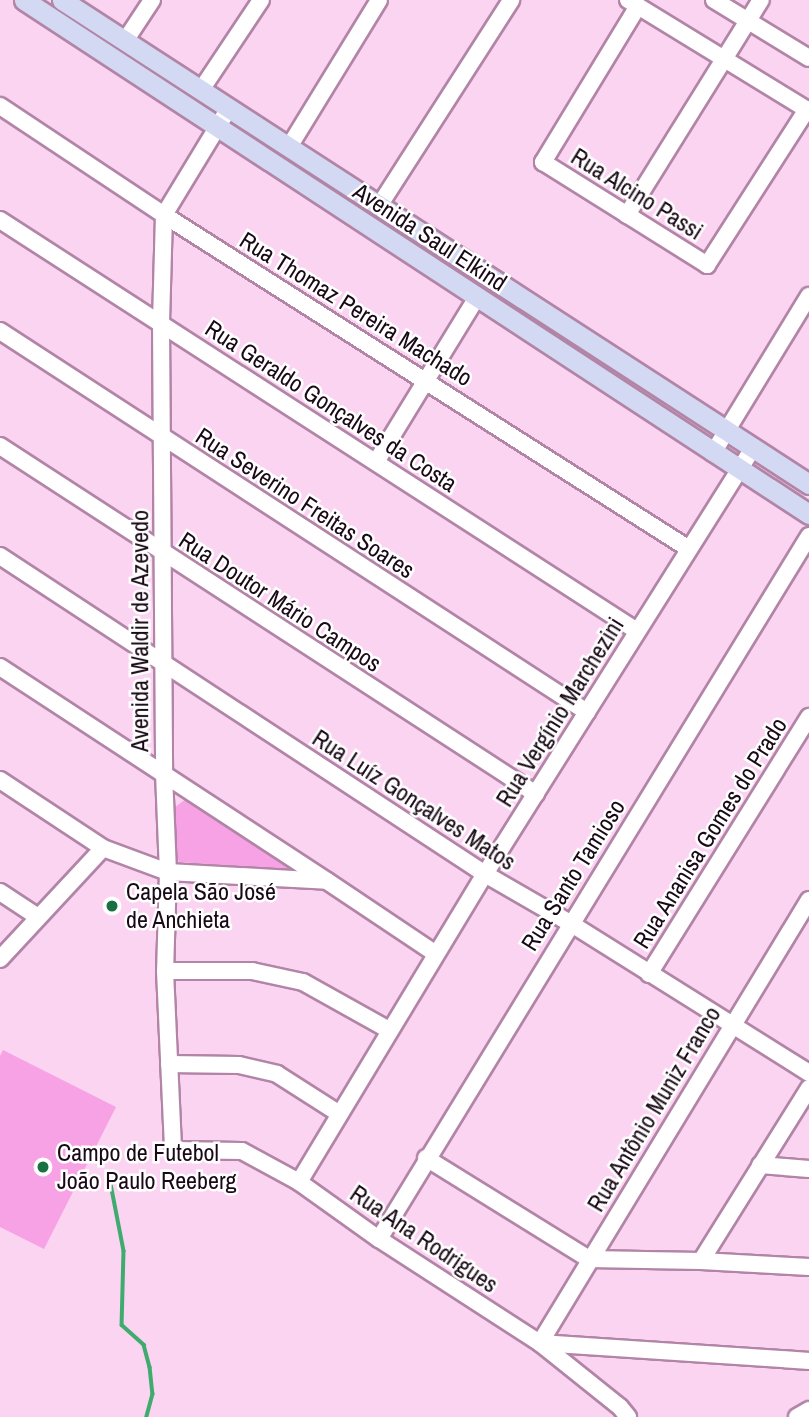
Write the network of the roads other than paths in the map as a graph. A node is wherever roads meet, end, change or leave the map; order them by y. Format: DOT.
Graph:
graph roads {
  1 [pos="24,0"];
  2 [pos="62,0"];
  3 [pos="152,0"];
  4 [pos="261,0"];
  5 [pos="379,0"];
  6 [pos="511,0"];
  7 [pos="714,0"];
  8 [pos="761,0"];
  9 [pos="633,3"];
  10 [pos="748,21"];
  11 [pos="125,41"];
  12 [pos="723,58"];
  13 [pos="809,58"];
  14 [pos="201,90"];
  15 [pos="0,106"];
  16 [pos="229,108"];
  17 [pos="808,110"];
  18 [pos="219,128"];
  19 [pos="289,147"];
  20 [pos="379,206"];
  21 [pos="164,215"];
  22 [pos="626,215"];
  23 [pos="0,220"];
  24 [pos="413,227"];
  25 [pos="399,246"];
  26 [pos="809,296"];
  27 [pos="477,297"];
  28 [pos="161,324"];
  29 [pos="0,331"];
  30 [pos="427,380"];
  31 [pos="726,430"];
  32 [pos="162,438"];
  33 [pos="0,446"];
  34 [pos="753,448"];
  35 [pos="713,453"];
  36 [pos="376,462"];
  37 [pos="740,469"];
  38 [pos="809,484"];
  39 [pos="809,514"];
  40 [pos="809,536"];
  41 [pos="689,549"];
  42 [pos="162,553"];
  43 [pos="0,556"];
  44 [pos="637,631"];
  45 [pos="163,665"];
  46 [pos="0,667"];
  47 [pos="587,712"];
  48 [pos="809,717"];
  49 [pos="163,773"];
  50 [pos="0,780"];
  51 [pos="536,794"];
  52 [pos="103,848"];
  53 [pos="167,872"];
  54 [pos="485,874"];
  55 [pos="327,881"];
  56 [pos="0,892"];
  57 [pos="809,900"];
  58 [pos="38,917"];
  59 [pos="570,923"];
  60 [pos="436,954"];
  61 [pos="0,960"];
  62 [pos="165,971"];
  63 [pos="649,974"];
  64 [pos="731,1026"];
  65 [pos="390,1030"];
  66 [pos="169,1064"];
  67 [pos="809,1073"];
  68 [pos="809,1088"];
  69 [pos="338,1113"];
  70 [pos="173,1150"];
  71 [pos="426,1158"];
  72 [pos="760,1166"];
  73 [pos="809,1169"];
  74 [pos="299,1182"];
  75 [pos="379,1239"];
  76 [pos="589,1259"];
  77 [pos="701,1261"];
  78 [pos="809,1267"];
  79 [pos="540,1343"];
  80 [pos="809,1361"];
  81 [pos="809,1410"];
  82 [pos="628,1417"];
  83 [pos="797,1417"];
  1 -- 18 [label="main road, Avenida Saul Elkind"];
  2 -- 11 [label="main road, Avenida Saul Elkind"];
  3 -- 11 [label="street"];
  4 -- 14 [label="street"];
  5 -- 19 [label="street"];
  6 -- 20 [label="street"];
  7 -- 10 [label="street"];
  8 -- 10 [label="street"];
  9 -- 12 [label="street"];
  9 -- 22 [label="street, Rua Alcino Passi"];
  10 -- 12 [label="street"];
  10 -- 13 [label="street"];
  11 -- 14 [label="main road, Avenida Saul Elkind"];
  12 -- 17 [label="street"];
  12 -- 22 [label="street"];
  14 -- 16 [label="main road, Avenida Saul Elkind"];
  15 -- 21 [label="street, Rua Thomaz Pereira Machado"];
  16 -- 18 [label="street"];
  16 -- 19 [label="main road, Avenida Saul Elkind"];
  17 -- 22 [label="street, Rua Alcino Passi"];
  18 -- 21 [label="street"];
  18 -- 25 [label="main road, Avenida Saul Elkind"];
  19 -- 20 [label="main road, Avenida Saul Elkind"];
  20 -- 24 [label="main road, Avenida Saul Elkind"];
  21 -- 28 [label="street, Avenida Waldir de Azevedo"];
  21 -- 30 [label="street, Rua Thomaz Pereira Machado"];
  23 -- 28 [label="street, Rua Geraldo Gonçalves da Costa"];
  24 -- 25 [label="main road"];
  24 -- 31 [label="main road, Avenida Saul Elkind"];
  25 -- 27 [label="main road, Avenida Saul Elkind"];
  26 -- 31 [label="street"];
  27 -- 30 [label="street"];
  27 -- 35 [label="main road, Avenida Saul Elkind"];
  28 -- 32 [label="street, Avenida Waldir de Azevedo"];
  28 -- 36 [label="street, Rua Geraldo Gonçalves da Costa"];
  29 -- 32 [label="street, Rua Severino Freitas Soares"];
  30 -- 36 [label="street"];
  30 -- 41 [label="street, Rua Thomaz Pereira Machado"];
  31 -- 34 [label="main road, Avenida Saul Elkind"];
  31 -- 35 [label="street"];
  32 -- 42 [label="street, Avenida Waldir de Azevedo"];
  32 -- 47 [label="street, Rua Severino Freitas Soares"];
  33 -- 42 [label="street, Rua Doutor Mário Campos"];
  34 -- 37 [label="street, Rua Vergínio Marchezini"];
  34 -- 38 [label="main road, Avenida Saul Elkind"];
  35 -- 37 [label="main road, Avenida Saul Elkind"];
  36 -- 44 [label="street, Rua Geraldo Gonçalves da Costa"];
  37 -- 39 [label="main road, Avenida Saul Elkind"];
  37 -- 41 [label="street, Rua Vergínio Marchezini"];
  40 -- 59 [label="street, Rua Santo Tamioso"];
  41 -- 44 [label="street, Rua Vergínio Marchezini"];
  42 -- 45 [label="street, Avenida Waldir de Azevedo"];
  42 -- 51 [label="street, Rua Doutor Mário Campos"];
  43 -- 45 [label="street, Rua Luíz Gonçalves Matos"];
  44 -- 47 [label="street, Rua Vergínio Marchezini"];
  45 -- 49 [label="street, Avenida Waldir de Azevedo"];
  45 -- 54 [label="street, Rua Luíz Gonçalves Matos"];
  46 -- 49 [label="street"];
  47 -- 51 [label="street, Rua Vergínio Marchezini"];
  48 -- 63 [label="street, Rua Ananisa Gomes do Prado"];
  49 -- 53 [label="street, Avenida Waldir de Azevedo"];
  49 -- 55 [label="street"];
  50 -- 52 [label="street"];
  51 -- 54 [label="street, Rua Vergínio Marchezini"];
  52 -- 53 [label="street"];
  52 -- 58 [label="street"];
  53 -- 55 [label="street"];
  53 -- 62 [label="street, Avenida Waldir de Azevedo"];
  54 -- 59 [label="street, Rua Luíz Gonçalves Matos"];
  54 -- 60 [label="street, Rua Vergínio Marchezini"];
  55 -- 60 [label="street"];
  56 -- 58 [label="street"];
  57 -- 64 [label="street, Rua Antônio Muniz Franco"];
  58 -- 61 [label="street"];
  59 -- 63 [label="street, Rua Luíz Gonçalves Matos"];
  59 -- 71 [label="street, Rua Santo Tamioso"];
  60 -- 65 [label="street, Rua Vergínio Marchezini"];
  62 -- 65 [label="street"];
  62 -- 66 [label="street, Avenida Waldir de Azevedo"];
  63 -- 64 [label="street, Rua Luíz Gonçalves Matos"];
  64 -- 67 [label="street, Rua Luíz Gonçalves Matos"];
  64 -- 76 [label="street, Rua Antônio Muniz Franco"];
  65 -- 69 [label="street, Rua Vergínio Marchezini"];
  66 -- 69 [label="street"];
  66 -- 70 [label="street, Avenida Waldir de Azevedo"];
  68 -- 72 [label="street"];
  69 -- 74 [label="street, Rua Vergínio Marchezini"];
  70 -- 74 [label="street, Rua Ana Rodrigues"];
  71 -- 75 [label="street, Rua Santo Tamioso"];
  71 -- 76 [label="street"];
  72 -- 73 [label="street"];
  72 -- 77 [label="street"];
  74 -- 75 [label="street, Rua Ana Rodrigues"];
  75 -- 79 [label="street, Rua Ana Rodrigues"];
  76 -- 77 [label="street"];
  76 -- 79 [label="street, Rua Antônio Muniz Franco"];
  77 -- 78 [label="street"];
  79 -- 80 [label="street"];
  79 -- 82 [label="street, Rua Ana Rodrigues"];
  81 -- 83 [label="street"];
}
